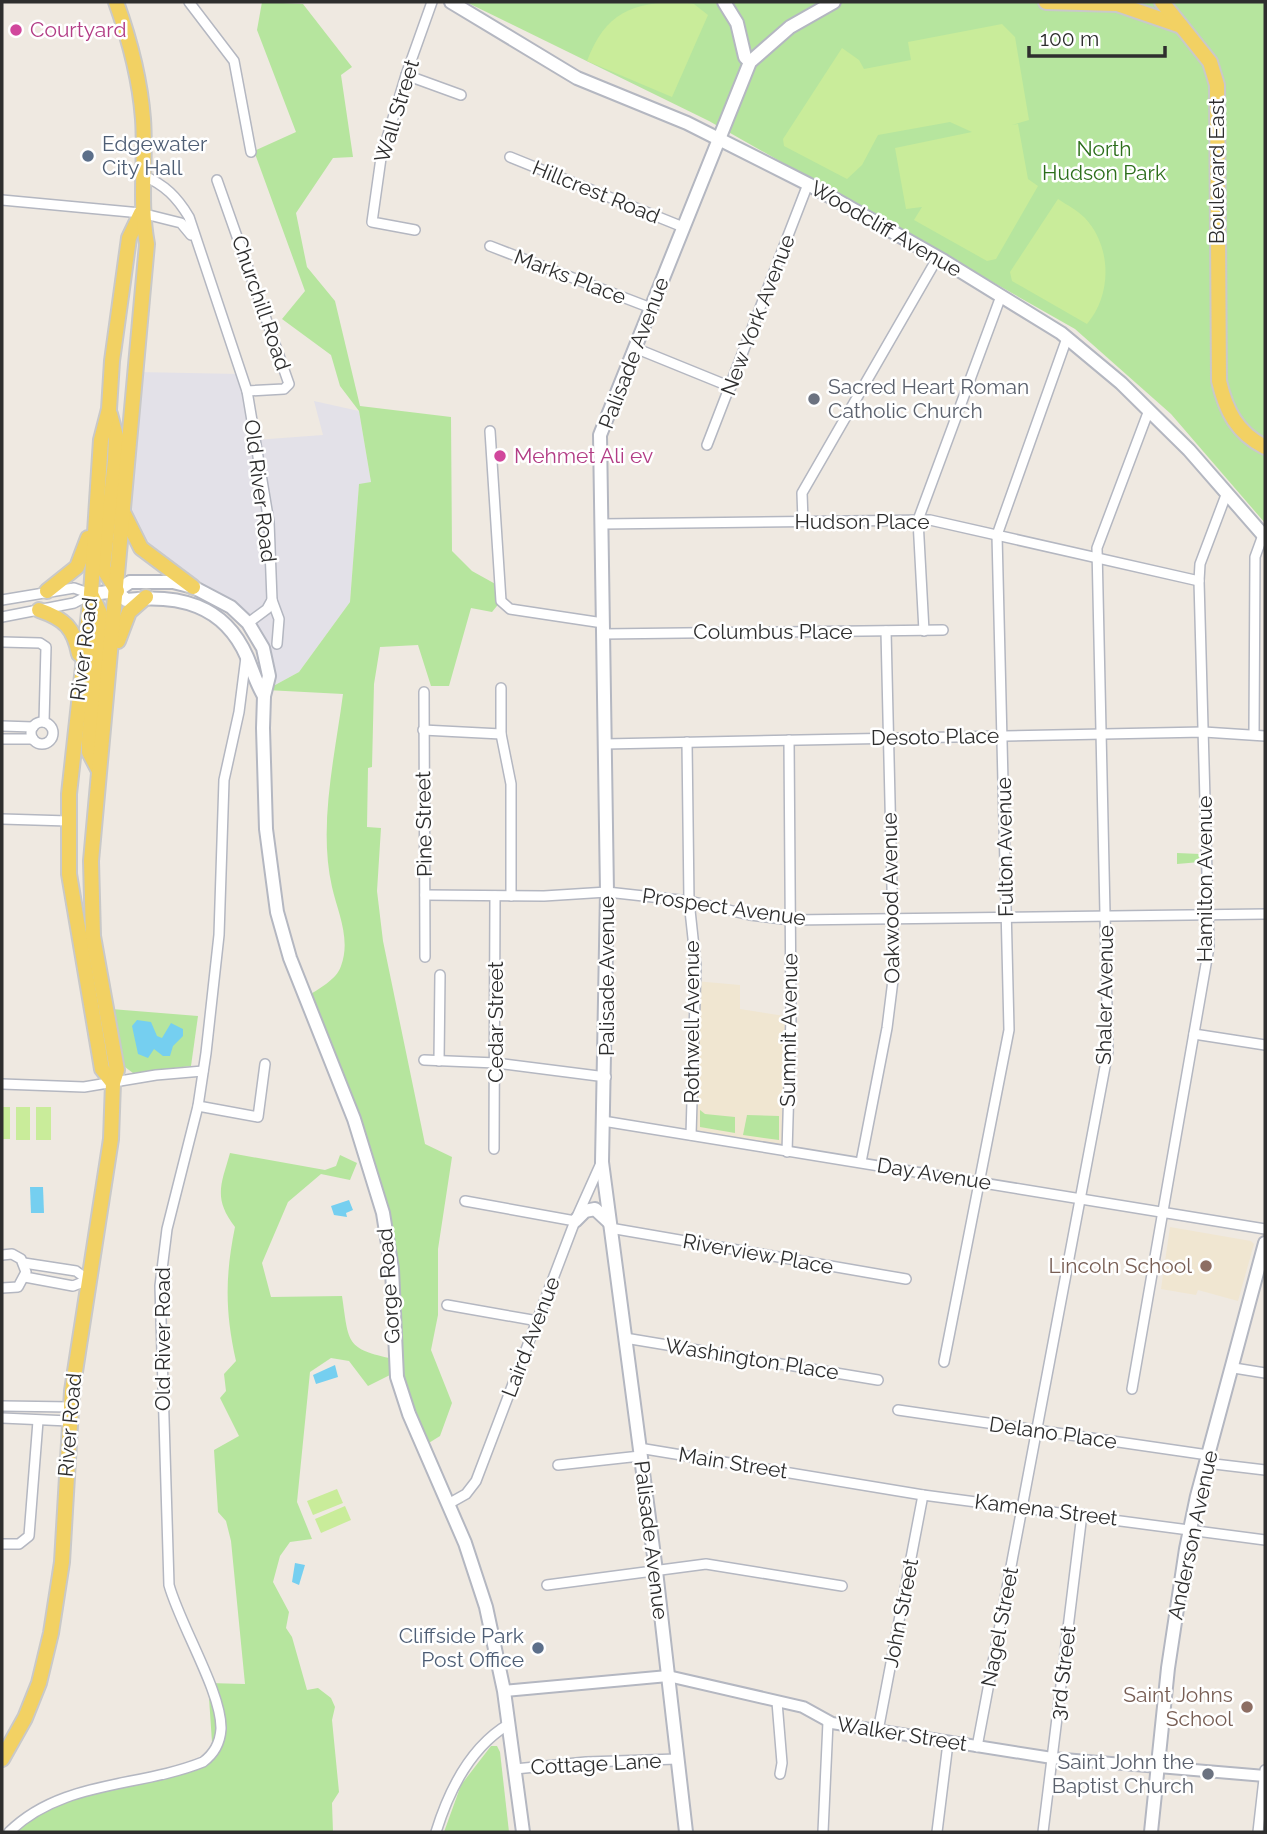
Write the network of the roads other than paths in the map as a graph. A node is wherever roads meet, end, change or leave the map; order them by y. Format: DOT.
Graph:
graph roads {
  1 [pos="116,2"];
  2 [pos="189,2"];
  3 [pos="432,2"];
  4 [pos="451,2"];
  5 [pos="724,2"];
  6 [pos="834,2"];
  7 [pos="1046,2"];
  8 [pos="1162,2"];
  9 [pos="1119,3"];
  10 [pos="1183,27"];
  11 [pos="750,62"];
  12 [pos="406,75"];
  13 [pos="461,95"];
  14 [pos="718,137"];
  15 [pos="251,152"];
  16 [pos="510,157"];
  17 [pos="144,176"];
  18 [pos="216,180"];
  19 [pos="808,184"];
  20 [pos="2,200"];
  21 [pos="141,213"];
  22 [pos="683,227"];
  23 [pos="415,230"];
  24 [pos="194,239"];
  25 [pos="490,246"];
  26 [pos="938,257"];
  27 [pos="1001,296"];
  28 [pos="650,308"];
  29 [pos="1068,338"];
  30 [pos="635,348"];
  31 [pos="732,387"];
  32 [pos="247,391"];
  33 [pos="109,409"];
  34 [pos="1149,410"];
  35 [pos="490,431"];
  36 [pos="707,445"];
  37 [pos="1265,447"];
  38 [pos="1226,495"];
  39 [pos="96,510"];
  40 [pos="124,513"];
  41 [pos="918,520"];
  42 [pos="803,521"];
  43 [pos="602,524"];
  44 [pos="997,535"];
  45 [pos="1264,536"];
  46 [pos="1097,559"];
  47 [pos="1199,581"];
  48 [pos="193,587"];
  49 [pos="47,591"];
  50 [pos="117,591"];
  51 [pos="91,594"];
  52 [pos="146,597"];
  53 [pos="2,600"];
  54 [pos="272,600"];
  55 [pos="40,610"];
  56 [pos="2,617"];
  57 [pos="248,624"];
  58 [pos="603,629"];
  59 [pos="886,631"];
  60 [pos="924,631"];
  61 [pos="943,631"];
  62 [pos="2,642"];
  63 [pos="277,644"];
  64 [pos="246,656"];
  65 [pos="82,668"];
  66 [pos="109,669"];
  67 [pos="501,688"];
  68 [pos="424,692"];
  69 [pos="264,696"];
  70 [pos="44,722"];
  71 [pos="2,726"];
  72 [pos="33,727"];
  73 [pos="424,730"];
  74 [pos="1204,732"];
  75 [pos="501,734"];
  76 [pos="1103,734"];
  77 [pos="1254,734"];
  78 [pos="1003,735"];
  79 [pos="1265,736"];
  80 [pos="889,738"];
  81 [pos="2,739"];
  82 [pos="33,739"];
  83 [pos="789,740"];
  84 [pos="687,742"];
  85 [pos="605,744"];
  86 [pos="97,769"];
  87 [pos="2,818"];
  88 [pos="68,821"];
  89 [pos="607,892"];
  90 [pos="425,895"];
  91 [pos="495,896"];
  92 [pos="510,896"];
  93 [pos="689,901"];
  94 [pos="1208,913"];
  95 [pos="1106,914"];
  96 [pos="1265,914"];
  97 [pos="1006,918"];
  98 [pos="790,920"];
  99 [pos="892,920"];
  100 [pos="425,957"];
  101 [pos="440,975"];
  102 [pos="1194,1034"];
  103 [pos="1265,1045"];
  104 [pos="424,1060"];
  105 [pos="439,1061"];
  106 [pos="496,1063"];
  107 [pos="265,1064"];
  108 [pos="203,1071"];
  109 [pos="606,1077"];
  110 [pos="113,1083"];
  111 [pos="2,1084"];
  112 [pos="198,1106"];
  113 [pos="603,1121"];
  114 [pos="691,1135"];
  115 [pos="494,1149"];
  116 [pos="787,1152"];
  117 [pos="602,1161"];
  118 [pos="862,1162"];
  119 [pos="980,1182"];
  120 [pos="1081,1199"];
  121 [pos="465,1201"];
  122 [pos="1163,1212"];
  123 [pos="575,1222"];
  124 [pos="609,1225"];
  125 [pos="1265,1228"];
  126 [pos="1265,1243"];
  127 [pos="2,1255"];
  128 [pos="1263,1256"];
  129 [pos="24,1263"];
  130 [pos="1261,1272"];
  131 [pos="25,1277"];
  132 [pos="906,1279"];
  133 [pos="88,1280"];
  134 [pos="2,1288"];
  135 [pos="447,1305"];
  136 [pos="538,1321"];
  137 [pos="625,1338"];
  138 [pos="944,1362"];
  139 [pos="1234,1368"];
  140 [pos="1265,1373"];
  141 [pos="878,1380"];
  142 [pos="1132,1389"];
  143 [pos="2,1406"];
  144 [pos="898,1410"];
  145 [pos="70,1414"];
  146 [pos="2,1418"];
  147 [pos="38,1421"];
  148 [pos="1037,1429"];
  149 [pos="639,1452"];
  150 [pos="1207,1459"];
  151 [pos="558,1465"];
  152 [pos="1265,1470"];
  153 [pos="827,1478"];
  154 [pos="923,1495"];
  155 [pos="450,1503"];
  156 [pos="1023,1508"];
  157 [pos="1082,1514"];
  158 [pos="1190,1530"];
  159 [pos="1265,1540"];
  160 [pos="2,1544"];
  161 [pos="656,1571"];
  162 [pos="547,1586"];
  163 [pos="842,1586"];
  164 [pos="668,1676"];
  165 [pos="504,1691"];
  166 [pos="778,1702"];
  167 [pos="828,1722"];
  168 [pos="509,1724"];
  169 [pos="878,1731"];
  170 [pos="948,1743"];
  171 [pos="977,1746"];
  172 [pos="1052,1758"];
  173 [pos="2,1759"];
  174 [pos="677,1759"];
  175 [pos="1158,1766"];
  176 [pos="515,1769"];
  177 [pos="1265,1770"];
  178 [pos="780,1774"];
  179 [pos="1265,1776"];
  180 [pos="9,1832"];
  181 [pos="436,1832"];
  182 [pos="523,1832"];
  183 [pos="686,1832"];
  184 [pos="823,1832"];
  185 [pos="937,1832"];
  186 [pos="1043,1832"];
  187 [pos="1151,1832"];
  188 [pos="1258,1832"];
  1 -- 17 [label="main road, River Road"];
  2 -- 15 [label="street"];
  3 -- 12 [label="street, Wall Street"];
  4 -- 14 [label="main road, Woodcliff Avenue"];
  5 -- 11 [label="main road"];
  6 -- 11 [label="main road"];
  7 -- 9 [label="main road"];
  8 -- 10 [label="main road, Boulevard East"];
  9 -- 10 [label="main road"];
  10 -- 37 [label="main road, Boulevard East"];
  11 -- 14 [label="main road, Palisade Avenue"];
  12 -- 13 [label="street"];
  12 -- 23 [label="street, Wall Street"];
  14 -- 19 [label="main road, Woodcliff Avenue"];
  14 -- 22 [label="main road, Palisade Avenue"];
  16 -- 22 [label="street, Hillcrest Road"];
  17 -- 21 [label="main road, River Road"];
  17 -- 24 [label="street"];
  18 -- 32 [label="street, Churchill Road"];
  19 -- 26 [label="main road, Woodcliff Avenue"];
  19 -- 31 [label="street, New York Avenue"];
  20 -- 21 [label="street"];
  21 -- 24 [label="street"];
  21 -- 33 [label="main road, River Road"];
  21 -- 40 [label="main road, River Road"];
  22 -- 28 [label="main road, Palisade Avenue"];
  24 -- 32 [label="street"];
  25 -- 28 [label="street, Marks Place"];
  26 -- 27 [label="main road, Woodcliff Avenue"];
  26 -- 42 [label="street"];
  27 -- 29 [label="main road, Woodcliff Avenue"];
  27 -- 41 [label="street"];
  28 -- 30 [label="main road, Palisade Avenue"];
  29 -- 34 [label="main road, Woodcliff Avenue"];
  29 -- 44 [label="street, Fulton Avenue"];
  30 -- 31 [label="street"];
  30 -- 43 [label="main road, Palisade Avenue"];
  31 -- 36 [label="street, New York Avenue"];
  32 -- 54 [label="street, Old River Road"];
  33 -- 39 [label="main road, River Road"];
  33 -- 50 [label="main road"];
  34 -- 38 [label="main road, Woodcliff Avenue"];
  34 -- 46 [label="street, Shaler Avenue"];
  35 -- 58 [label="street, Columbus Place"];
  38 -- 45 [label="main road, Woodcliff Avenue"];
  38 -- 47 [label="street, Hamilton Avenue"];
  39 -- 49 [label="main road"];
  39 -- 51 [label="main road, River Road"];
  40 -- 48 [label="main road"];
  40 -- 50 [label="main road, River Road"];
  41 -- 42 [label="street, Hudson Place"];
  41 -- 44 [label="street, Hudson Place"];
  41 -- 60 [label="street"];
  42 -- 43 [label="street, Hudson Place"];
  43 -- 58 [label="main road, Palisade Avenue"];
  44 -- 46 [label="street, Hudson Place"];
  44 -- 78 [label="street, Fulton Avenue"];
  45 -- 77 [label="street"];
  46 -- 47 [label="street, Hudson Place"];
  46 -- 76 [label="street, Shaler Avenue"];
  47 -- 74 [label="street, Hamilton Avenue"];
  48 -- 50 [label="main road, Gorge Road"];
  48 -- 57 [label="main road, Gorge Road"];
  49 -- 51 [label="street"];
  49 -- 53 [label="street"];
  50 -- 51 [label="main road, Gorge Road"];
  50 -- 52 [label="main road, Gorge Road"];
  50 -- 66 [label="main road, River Road"];
  51 -- 55 [label="street"];
  51 -- 65 [label="main road, River Road"];
  51 -- 86 [label="main road"];
  52 -- 64 [label="main road, Gorge Road"];
  52 -- 66 [label="main road"];
  54 -- 57 [label="street"];
  54 -- 63 [label="street, Old River Road"];
  55 -- 56 [label="street"];
  55 -- 65 [label="main road"];
  57 -- 69 [label="main road, Gorge Road"];
  58 -- 59 [label="street, Columbus Place"];
  58 -- 85 [label="main road, Palisade Avenue"];
  59 -- 60 [label="street, Columbus Place"];
  59 -- 80 [label="street, Oakwood Avenue"];
  60 -- 61 [label="street, Columbus Place"];
  62 -- 70 [label="street"];
  64 -- 69 [label="main road, Gorge Road"];
  64 -- 108 [label="street, Old River Road"];
  65 -- 88 [label="main road, River Road"];
  66 -- 86 [label="main road, River Road"];
  67 -- 75 [label="street"];
  68 -- 73 [label="street, Pine Street"];
  69 -- 155 [label="main road, Gorge Road"];
  70 -- 72 [label="street"];
  70 -- 82 [label="street"];
  71 -- 72 [label="street"];
  72 -- 82 [label="street"];
  73 -- 75 [label="street"];
  73 -- 90 [label="street, Pine Street"];
  74 -- 76 [label="street, Desoto Place"];
  74 -- 77 [label="street, Desoto Place"];
  74 -- 94 [label="street, Hamilton Avenue"];
  75 -- 92 [label="street"];
  76 -- 78 [label="street, Desoto Place"];
  76 -- 95 [label="street, Shaler Avenue"];
  77 -- 79 [label="street, Desoto Place"];
  78 -- 80 [label="street, Desoto Place"];
  78 -- 97 [label="street, Fulton Avenue"];
  80 -- 83 [label="street, Desoto Place"];
  80 -- 99 [label="street, Oakwood Avenue"];
  81 -- 82 [label="street"];
  83 -- 84 [label="street, Desoto Place"];
  83 -- 98 [label="street, Summit Avenue"];
  84 -- 85 [label="street, Desoto Place"];
  84 -- 93 [label="street, Rothwell Avenue"];
  85 -- 89 [label="main road, Palisade Avenue"];
  86 -- 110 [label="main road, River Road"];
  87 -- 88 [label="street"];
  88 -- 110 [label="main road, River Road"];
  89 -- 92 [label="street, Prospect Avenue"];
  89 -- 93 [label="street, Prospect Avenue"];
  89 -- 109 [label="main road, Palisade Avenue"];
  90 -- 91 [label="street, Prospect Avenue"];
  90 -- 100 [label="street, Pine Street"];
  91 -- 92 [label="street, Prospect Avenue"];
  91 -- 106 [label="street, Cedar Street"];
  93 -- 98 [label="street, Prospect Avenue"];
  93 -- 114 [label="street, Rothwell Avenue"];
  94 -- 95 [label="street, Prospect Avenue"];
  94 -- 96 [label="street, Prospect Avenue"];
  94 -- 102 [label="street, Hamilton Avenue"];
  95 -- 97 [label="street, Prospect Avenue"];
  95 -- 120 [label="street, Shaler Avenue"];
  97 -- 99 [label="street, Prospect Avenue"];
  97 -- 119 [label="street, Fulton Avenue"];
  98 -- 99 [label="street, Prospect Avenue"];
  98 -- 116 [label="street, Summit Avenue"];
  99 -- 118 [label="street, Oakwood Avenue"];
  101 -- 105 [label="street"];
  102 -- 103 [label="street"];
  102 -- 122 [label="street, Hamilton Avenue"];
  104 -- 105 [label="street"];
  105 -- 106 [label="street"];
  106 -- 109 [label="street"];
  106 -- 115 [label="street, Cedar Street"];
  107 -- 112 [label="street"];
  108 -- 110 [label="street"];
  108 -- 112 [label="street, Old River Road"];
  109 -- 113 [label="main road, Palisade Avenue"];
  110 -- 111 [label="street"];
  110 -- 133 [label="main road, River Road"];
  112 -- 180 [label="street, Old River Road"];
  113 -- 114 [label="street, Day Avenue"];
  113 -- 117 [label="main road, Palisade Avenue"];
  114 -- 116 [label="street, Day Avenue"];
  116 -- 118 [label="street, Day Avenue"];
  117 -- 123 [label="street, Laird Avenue"];
  117 -- 124 [label="main road, Palisade Avenue"];
  118 -- 119 [label="street, Day Avenue"];
  119 -- 120 [label="street, Day Avenue"];
  119 -- 138 [label="street, Fulton Avenue"];
  120 -- 122 [label="street, Day Avenue"];
  120 -- 148 [label="street, Shaler Avenue"];
  121 -- 123 [label="street"];
  122 -- 125 [label="street, Day Avenue"];
  122 -- 142 [label="street, Hamilton Avenue"];
  123 -- 124 [label="main road"];
  123 -- 136 [label="street, Laird Avenue"];
  124 -- 132 [label="street, Riverview Place"];
  124 -- 137 [label="main road, Palisade Avenue"];
  126 -- 128 [label="main road, Anderson Avenue"];
  127 -- 129 [label="street"];
  128 -- 130 [label="main road, Anderson Avenue"];
  129 -- 131 [label="street"];
  129 -- 133 [label="street"];
  130 -- 139 [label="main road, Anderson Avenue"];
  131 -- 133 [label="street"];
  131 -- 134 [label="street"];
  133 -- 145 [label="main road, River Road"];
  135 -- 136 [label="street"];
  136 -- 155 [label="street, Laird Avenue"];
  137 -- 141 [label="street, Washington Place"];
  137 -- 149 [label="main road, Palisade Avenue"];
  139 -- 140 [label="street"];
  139 -- 150 [label="main road, Anderson Avenue"];
  143 -- 145 [label="street"];
  144 -- 148 [label="street, Delano Place"];
  145 -- 147 [label="street"];
  145 -- 173 [label="main road, River Road"];
  146 -- 147 [label="street"];
  147 -- 160 [label="street"];
  148 -- 150 [label="street, Delano Place"];
  148 -- 156 [label="street, Shaler Avenue"];
  149 -- 151 [label="street, Main Street"];
  149 -- 153 [label="street, Main Street"];
  149 -- 161 [label="main road, Palisade Avenue"];
  150 -- 152 [label="street, Delano Place"];
  150 -- 158 [label="main road, Anderson Avenue"];
  153 -- 154 [label="street, Kamena Street"];
  154 -- 156 [label="street, Kamena Street"];
  154 -- 169 [label="street, John Street"];
  155 -- 165 [label="main road, Gorge Road"];
  156 -- 157 [label="street, Kamena Street"];
  156 -- 171 [label="street, Nagel Street"];
  157 -- 158 [label="street, Kamena Street"];
  157 -- 172 [label="street, 3rd Street"];
  158 -- 159 [label="street, Kamena Street"];
  158 -- 175 [label="main road, Anderson Avenue"];
  161 -- 162 [label="street"];
  161 -- 163 [label="street"];
  161 -- 164 [label="main road, Palisade Avenue"];
  164 -- 165 [label="street, Walker Street"];
  164 -- 166 [label="street, Walker Street"];
  164 -- 174 [label="main road, Palisade Avenue"];
  165 -- 168 [label="main road, Gorge Road"];
  166 -- 167 [label="street, Walker Street"];
  166 -- 178 [label="street"];
  167 -- 169 [label="street, Walker Street"];
  167 -- 184 [label="street"];
  168 -- 176 [label="main road, Gorge Road"];
  168 -- 181 [label="street"];
  169 -- 170 [label="street, Walker Street"];
  170 -- 171 [label="street, Walker Street"];
  170 -- 185 [label="street"];
  171 -- 172 [label="street, Walker Street"];
  172 -- 175 [label="street, Walker Street"];
  172 -- 186 [label="street, 3rd Street"];
  174 -- 176 [label="street, Cottage Lane"];
  174 -- 183 [label="main road, Palisade Avenue"];
  175 -- 179 [label="street, Walker Street"];
  175 -- 187 [label="main road, Anderson Avenue"];
  176 -- 182 [label="main road, Gorge Road"];
  177 -- 179 [label="street"];
  179 -- 188 [label="street"];
}
